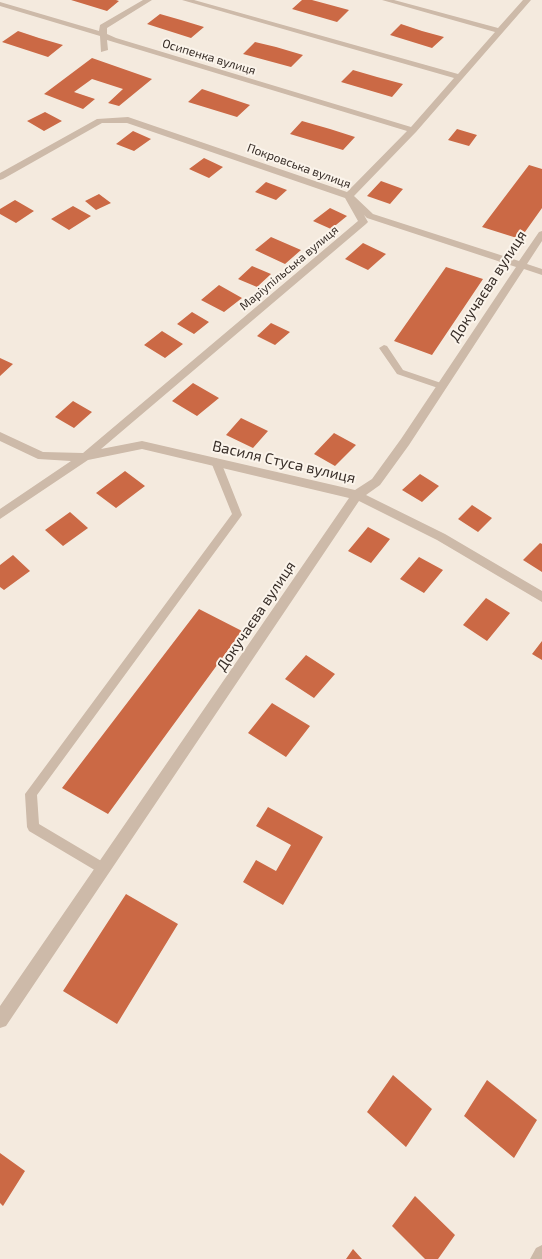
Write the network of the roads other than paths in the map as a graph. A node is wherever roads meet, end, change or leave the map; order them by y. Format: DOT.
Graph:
graph roads {
  1 [pos="148,0"];
  2 [pos="186,0"];
  3 [pos="386,0"];
  4 [pos="527,0"];
  5 [pos="0,2"];
  6 [pos="500,31"];
  7 [pos="103,35"];
  8 [pos="104,50"];
  9 [pos="459,77"];
  10 [pos="413,130"];
  11 [pos="0,177"];
  12 [pos="349,196"];
  13 [pos="542,234"];
  14 [pos="520,264"];
  15 [pos="542,272"];
  16 [pos="384,348"];
  17 [pos="442,386"];
  18 [pos="0,436"];
  19 [pos="86,457"];
  20 [pos="216,462"];
  21 [pos="358,495"];
  22 [pos="0,515"];
  23 [pos="542,596"];
  24 [pos="103,869"];
  25 [pos="0,1020"];
  26 [pos="542,1254"];
  27 [pos="538,1259"];
  1 -- 7 [label="street"];
  2 -- 9 [label="street"];
  3 -- 6 [label="street"];
  4 -- 6 [label="street"];
  5 -- 7 [label="street, Осипенка вулиця"];
  6 -- 9 [label="street"];
  7 -- 8 [label="street"];
  7 -- 10 [label="street, Осипенка вулиця"];
  9 -- 10 [label="street"];
  10 -- 12 [label="street"];
  11 -- 12 [label="street, Покровська вулиця"];
  12 -- 14 [label="street, Покровська вулиця"];
  12 -- 19 [label="street, Маріупільська вулиця"];
  13 -- 14 [label="street, Докучаєва вулиця"];
  14 -- 15 [label="street, Покровська вулиця"];
  14 -- 17 [label="street, Докучаєва вулиця"];
  16 -- 17 [label="lane"];
  17 -- 21 [label="street, Докучаєва вулиця"];
  18 -- 19 [label="street, Василя Стуса вулиця"];
  19 -- 20 [label="street, Василя Стуса вулиця"];
  19 -- 22 [label="street, Маріупільська вулиця"];
  20 -- 21 [label="street, Василя Стуса вулиця"];
  20 -- 24 [label="lane"];
  21 -- 23 [label="street, Василя Стуса вулиця"];
  21 -- 24 [label="street, Докучаєва вулиця"];
  24 -- 25 [label="street, Докучаєва вулиця"];
  26 -- 27 [label="street"];
}
